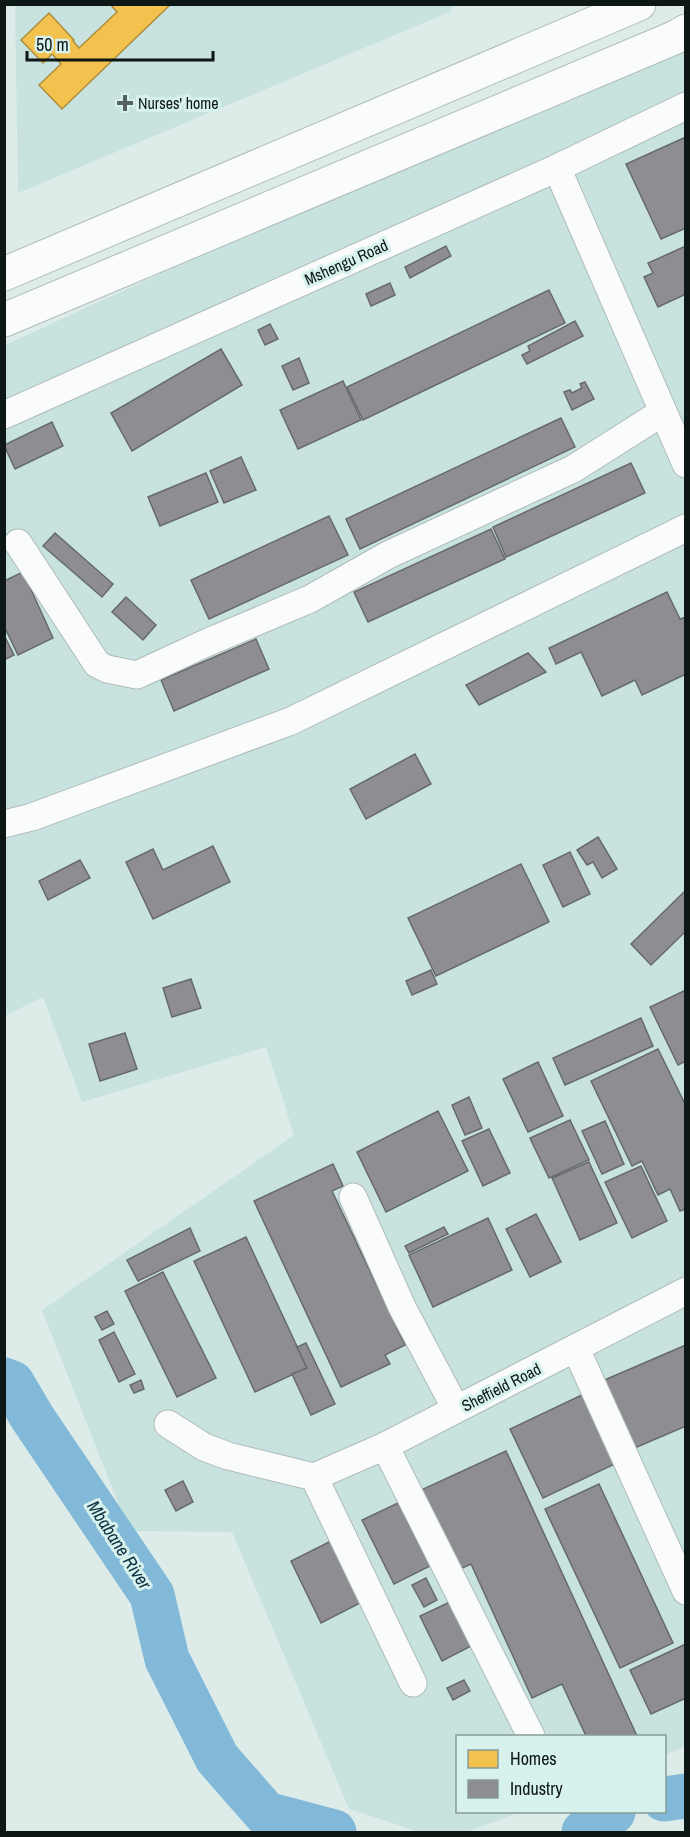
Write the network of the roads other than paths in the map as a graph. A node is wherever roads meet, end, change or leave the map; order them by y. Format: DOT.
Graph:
graph roads {
  1 [pos="639,4"];
  2 [pos="686,31"];
  3 [pos="686,106"];
  4 [pos="557,168"];
  5 [pos="4,274"];
  6 [pos="4,320"];
  7 [pos="663,412"];
  8 [pos="4,415"];
  9 [pos="686,464"];
  10 [pos="686,528"];
  11 [pos="18,543"];
  12 [pos="4,824"];
  13 [pos="353,1197"];
  14 [pos="686,1291"];
  15 [pos="576,1349"];
  16 [pos="456,1409"];
  17 [pos="168,1425"];
  18 [pos="385,1446"];
  19 [pos="314,1477"];
  20 [pos="686,1591"];
  21 [pos="413,1683"];
  22 [pos="530,1735"];
  1 -- 5 [label="main road"];
  2 -- 6 [label="main road"];
  3 -- 4 [label="street, Mshengu Road"];
  4 -- 7 [label="street"];
  4 -- 8 [label="street, Mshengu Road"];
  7 -- 9 [label="street"];
  7 -- 11 [label="street"];
  10 -- 12 [label="street"];
  13 -- 16 [label="street"];
  14 -- 15 [label="street, Sheffield Road"];
  15 -- 16 [label="street, Sheffield Road"];
  15 -- 20 [label="street"];
  16 -- 18 [label="street, Sheffield Road"];
  17 -- 19 [label="street"];
  18 -- 19 [label="street, Sheffield Road"];
  18 -- 22 [label="street"];
  19 -- 21 [label="street"];
}
